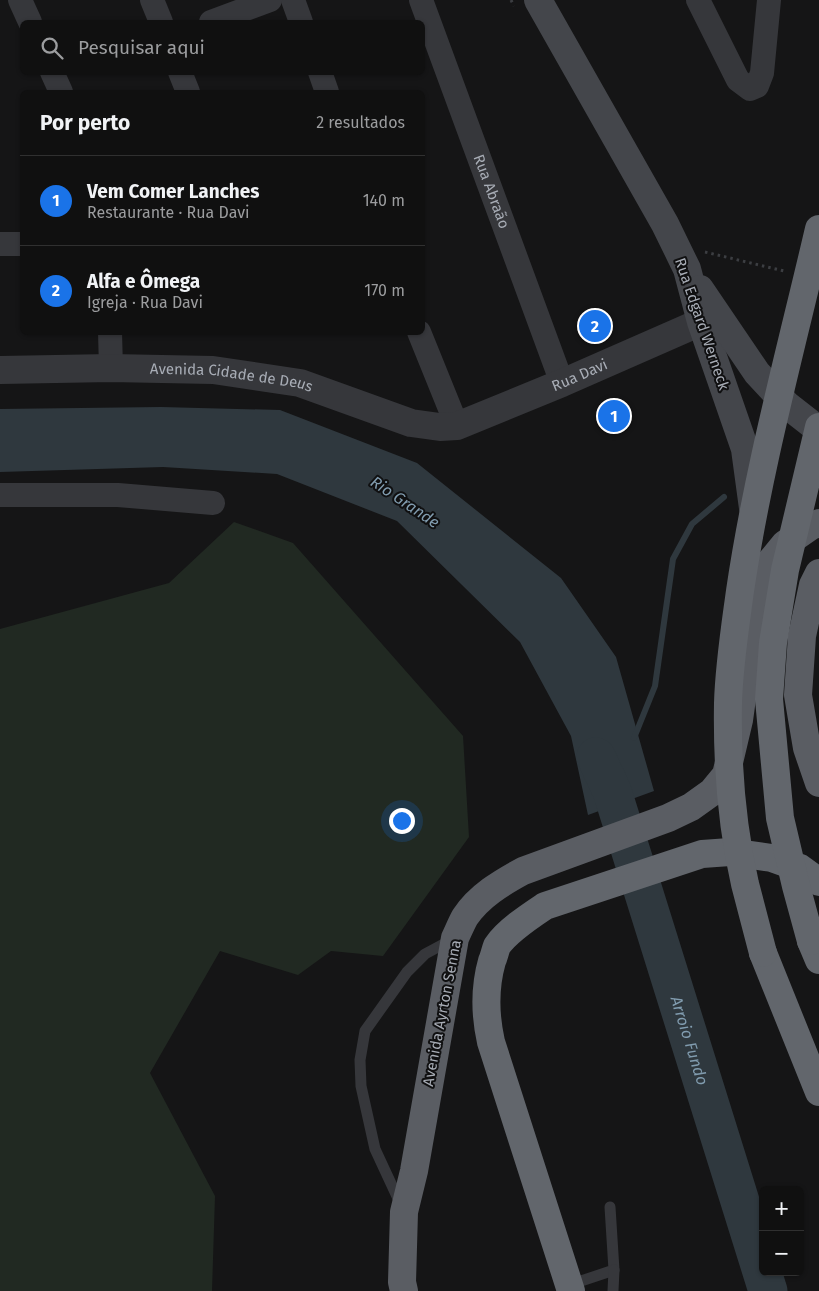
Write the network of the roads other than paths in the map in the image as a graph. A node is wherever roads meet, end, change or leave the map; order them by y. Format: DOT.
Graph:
graph roads {
  1 [pos="20,0"];
  2 [pos="152,0"];
  3 [pos="270,0"];
  4 [pos="292,0"];
  5 [pos="421,0"];
  6 [pos="538,0"];
  7 [pos="698,0"];
  8 [pos="769,0"];
  9 [pos="29,20"];
  10 [pos="160,20"];
  11 [pos="216,20"];
  12 [pos="300,20"];
  13 [pos="53,75"];
  14 [pos="181,75"];
  15 [pos="321,75"];
  16 [pos="60,90"];
  17 [pos="187,90"];
  18 [pos="326,90"];
  19 [pos="819,227"];
  20 [pos="0,244"];
  21 [pos="20,244"];
  22 [pos="687,269"];
  23 [pos="701,322"];
  24 [pos="110,335"];
  25 [pos="420,335"];
  26 [pos="111,368"];
  27 [pos="0,370"];
  28 [pos="562,383"];
  29 [pos="457,426"];
  30 [pos="819,428"];
  31 [pos="0,495"];
  32 [pos="214,503"];
  33 [pos="819,523"];
  34 [pos="819,573"];
  35 [pos="757,590"];
  36 [pos="726,775"];
  37 [pos="819,783"];
  38 [pos="819,882"];
  39 [pos="455,938"];
  40 [pos="819,960"];
  41 [pos="819,1092"];
  42 [pos="610,1207"];
  43 [pos="404,1212"];
  44 [pos="614,1270"];
  45 [pos="570,1288"];
  46 [pos="404,1291"];
  47 [pos="613,1291"];
  1 -- 9 [label="street"];
  2 -- 10 [label="street"];
  3 -- 11 [label="street"];
  4 -- 12 [label="street"];
  5 -- 28 [label="street, Rua Abraão"];
  6 -- 22 [label="main road, Rua Edgard Werneck"];
  7 -- 8 [label="street"];
  13 -- 16 [label="street"];
  14 -- 17 [label="street"];
  15 -- 18 [label="street"];
  19 -- 41 [label="highway, bridge"];
  20 -- 21 [label="street"];
  22 -- 23 [label="main road, Rua Edgard Werneck"];
  22 -- 30 [label="main road"];
  23 -- 28 [label="street, Rua Davi"];
  23 -- 35 [label="main road, Rua Edgard Werneck"];
  24 -- 26 [label="street"];
  25 -- 29 [label="street"];
  26 -- 27 [label="street, Avenida Cidade de Deus"];
  26 -- 29 [label="street, Avenida Cidade de Deus"];
  28 -- 29 [label="street, Rua Davi"];
  30 -- 40 [label="highway, bridge"];
  31 -- 32 [label="street"];
  33 -- 35 [label="highway, Rua Edgard Werneck"];
  34 -- 37 [label="highway"];
  35 -- 36 [label="highway, Rua Edgard Werneck"];
  36 -- 39 [label="highway, Avenida Ayrton Senna"];
  38 -- 45 [label="highway"];
  39 -- 43 [label="highway, Avenida Ayrton Senna"];
  39 -- 43 [label="lane"];
  42 -- 44 [label="lane"];
  43 -- 46 [label="highway, Avenida Ayrton Senna"];
  44 -- 45 [label="lane"];
  44 -- 47 [label="lane"];
}
